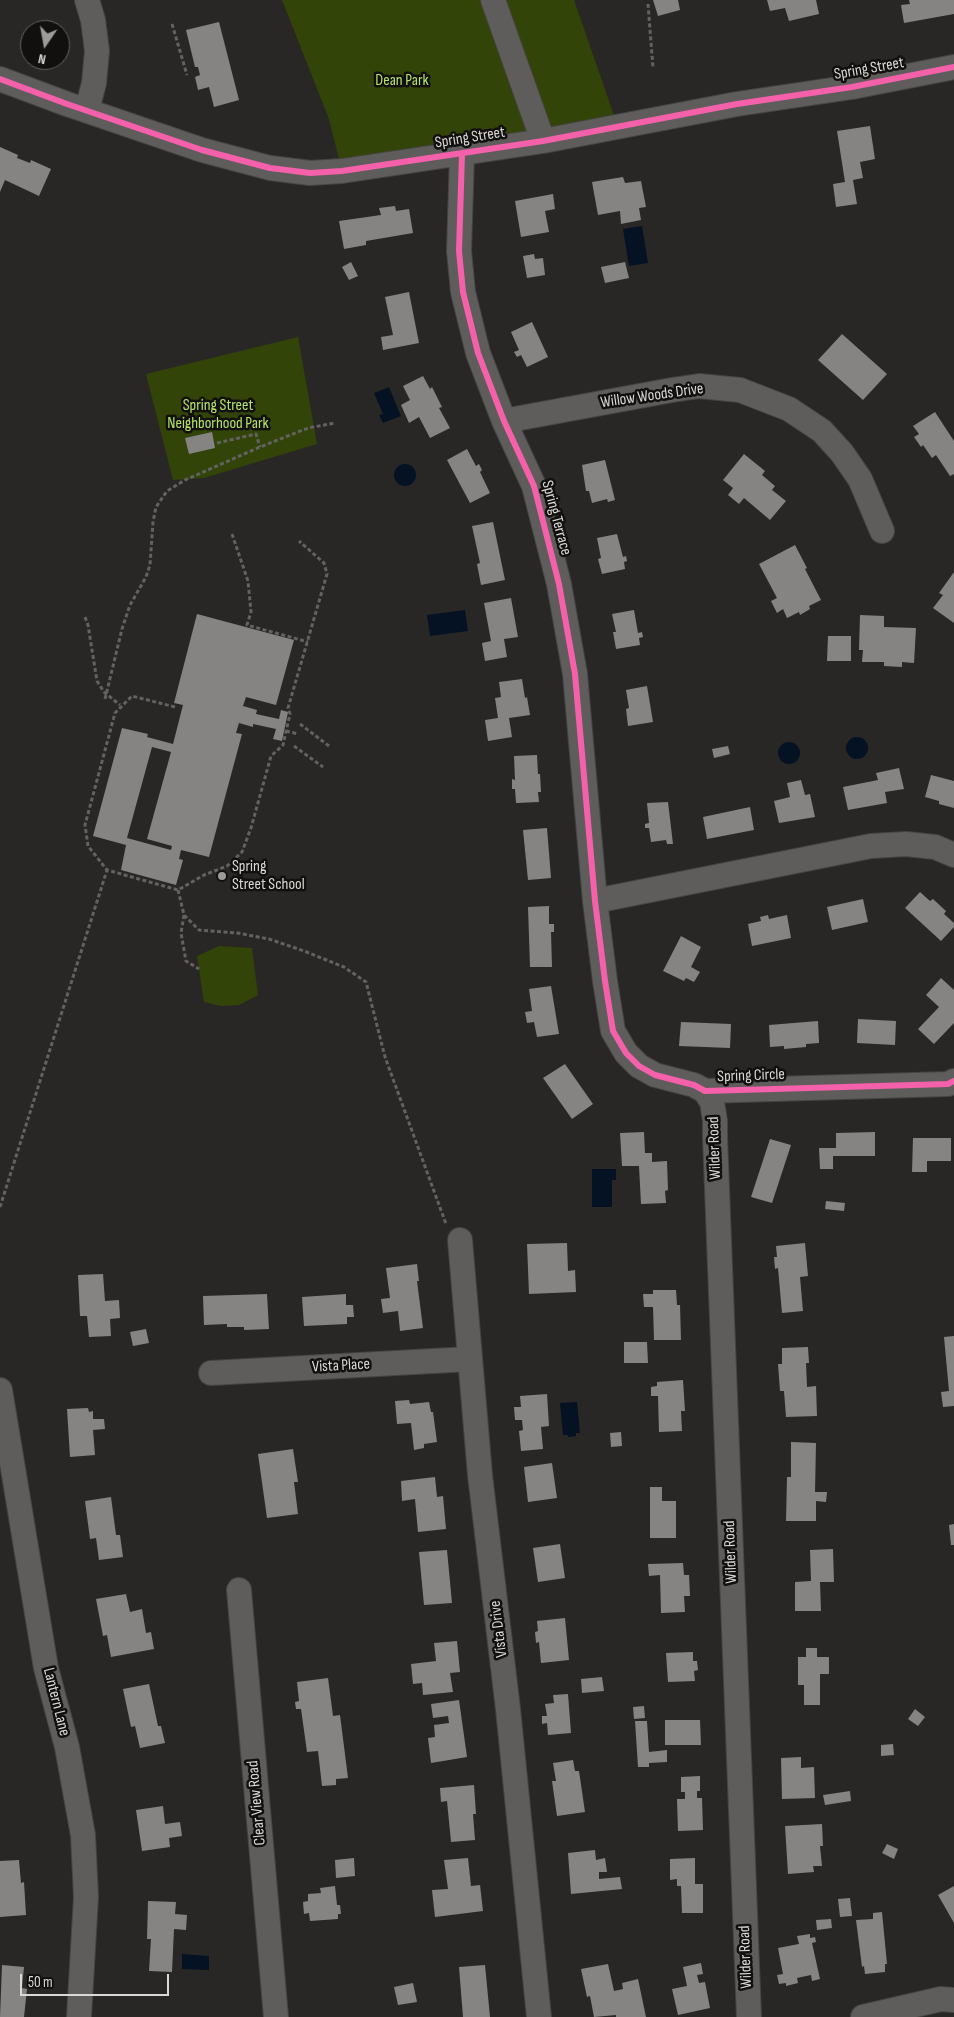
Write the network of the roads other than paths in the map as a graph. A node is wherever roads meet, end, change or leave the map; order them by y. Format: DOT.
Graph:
graph roads {
  1 [pos="87,0"];
  2 [pos="493,0"];
  3 [pos="954,67"];
  4 [pos="0,79"];
  5 [pos="86,110"];
  6 [pos="543,141"];
  7 [pos="462,154"];
  8 [pos="504,421"];
  9 [pos="882,531"];
  10 [pos="954,855"];
  11 [pos="595,901"];
  12 [pos="954,1081"];
  13 [pos="704,1091"];
  14 [pos="460,1240"];
  15 [pos="470,1359"];
  16 [pos="211,1373"];
  17 [pos="0,1390"];
  18 [pos="239,1590"];
  19 [pos="954,2000"];
  20 [pos="79,2017"];
  21 [pos="276,2017"];
  22 [pos="539,2017"];
  23 [pos="749,2017"];
  24 [pos="863,2017"];
  1 -- 5 [label="street"];
  2 -- 6 [label="street"];
  3 -- 6 [label="street, Spring Street"];
  4 -- 5 [label="street, Spring Street"];
  5 -- 7 [label="street, Spring Street"];
  6 -- 7 [label="street, Spring Street"];
  7 -- 8 [label="street, Spring Terrace"];
  8 -- 9 [label="street, Willow Woods Drive"];
  8 -- 11 [label="street, Spring Terrace"];
  10 -- 11 [label="street"];
  11 -- 13 [label="street, Spring Circle"];
  12 -- 13 [label="street, Spring Circle"];
  13 -- 23 [label="street, Wilder Road"];
  14 -- 15 [label="street, Vista Drive"];
  15 -- 16 [label="street, Vista Place"];
  15 -- 22 [label="street, Vista Drive"];
  17 -- 20 [label="street, Lantern Lane"];
  18 -- 21 [label="street, Clear View Road"];
  19 -- 24 [label="street"];
}
